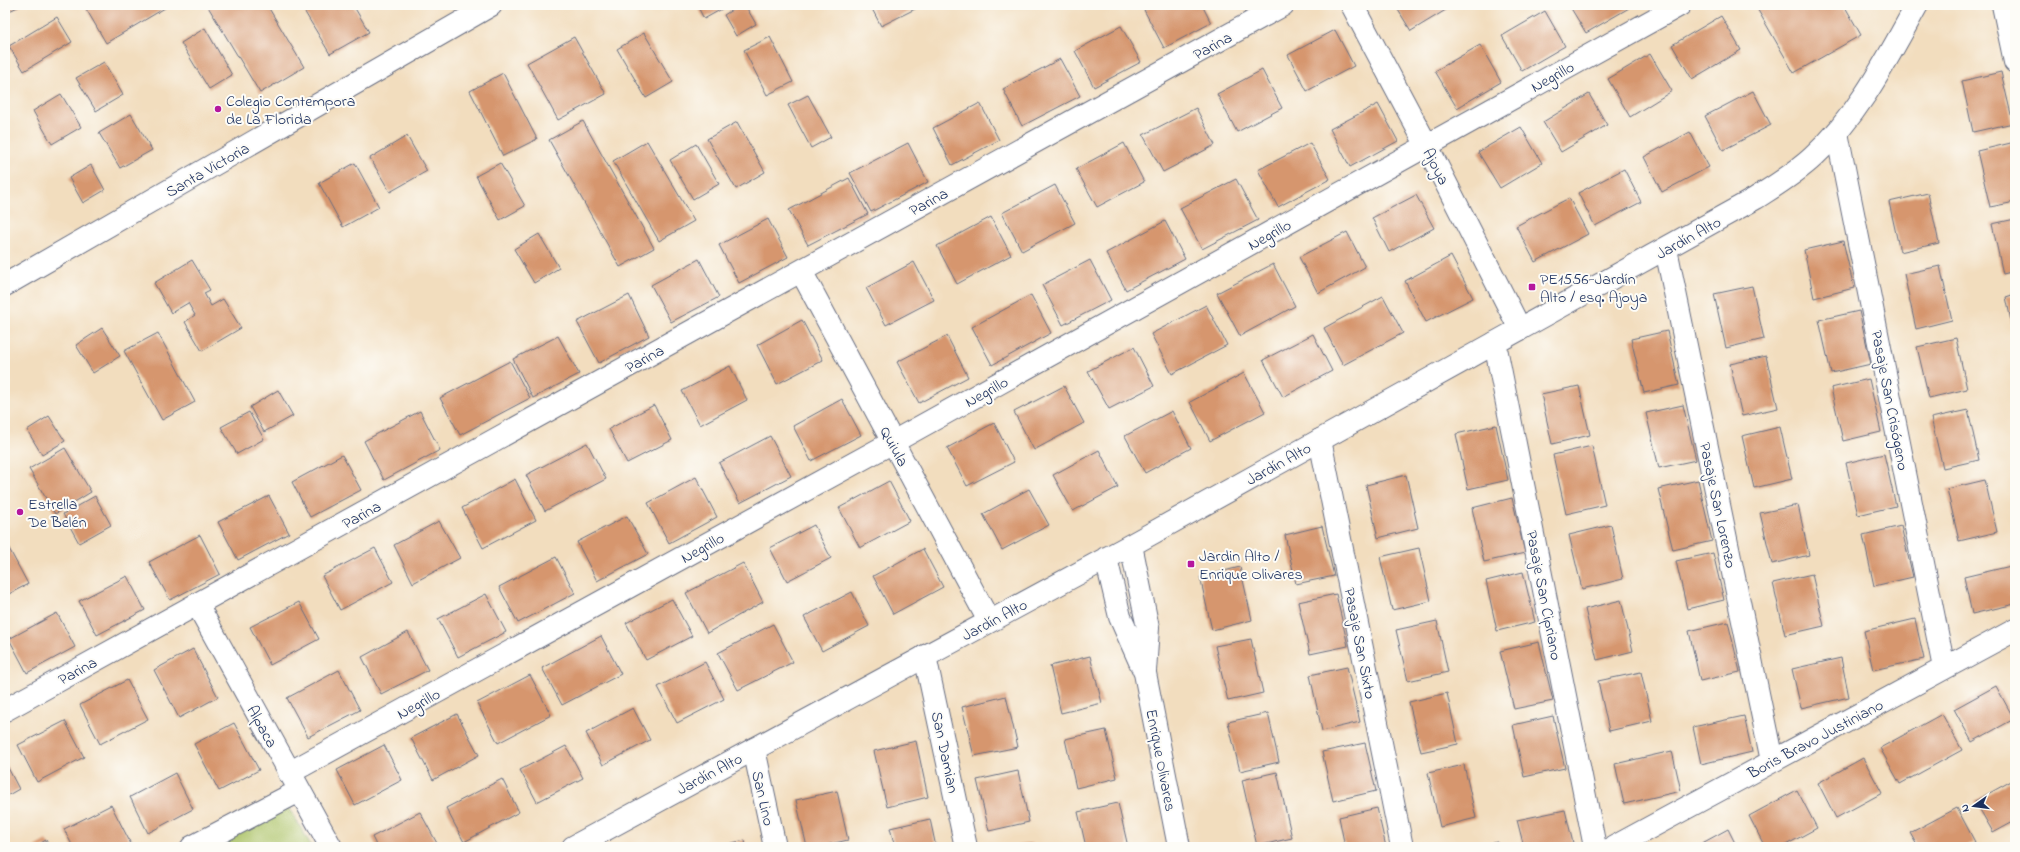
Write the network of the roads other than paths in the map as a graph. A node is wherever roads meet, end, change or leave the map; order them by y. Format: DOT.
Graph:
graph roads {
  1 [pos="491,5"];
  2 [pos="1283,5"];
  3 [pos="1352,5"];
  4 [pos="1680,5"];
  5 [pos="1917,5"];
  6 [pos="2004,5"];
  7 [pos="2015,62"];
  8 [pos="1837,133"];
  9 [pos="1427,146"];
  10 [pos="1666,249"];
  11 [pos="801,271"];
  12 [pos="5,285"];
  13 [pos="1520,329"];
  14 [pos="1495,343"];
  15 [pos="1320,440"];
  16 [pos="893,442"];
  17 [pos="1131,545"];
  18 [pos="1106,558"];
  19 [pos="197,604"];
  20 [pos="989,621"];
  21 [pos="2015,630"];
  22 [pos="925,656"];
  23 [pos="1944,668"];
  24 [pos="1144,673"];
  25 [pos="5,710"];
  26 [pos="754,749"];
  27 [pos="1772,761"];
  28 [pos="294,782"];
  29 [pos="584,844"];
  30 [pos="192,847"];
  31 [pos="331,847"];
  32 [pos="775,847"];
  33 [pos="966,847"];
  34 [pos="1179,847"];
  35 [pos="1402,847"];
  36 [pos="1595,847"];
  37 [pos="1614,847"];
  1 -- 12 [label="street, Santa Victoria"];
  2 -- 11 [label="street, Parina"];
  3 -- 9 [label="street, Ajoya"];
  4 -- 9 [label="street, Negrillo"];
  5 -- 8 [label="street, Jardín Alto"];
  6 -- 7 [label="street"];
  8 -- 10 [label="street, Jardín Alto"];
  8 -- 23 [label="street, Pasaje San Crisógeno"];
  9 -- 13 [label="street, Ajoya"];
  9 -- 16 [label="street, Negrillo"];
  10 -- 13 [label="street, Jardín Alto"];
  10 -- 27 [label="street, Pasaje San Lorenzo"];
  11 -- 16 [label="street, Quiula"];
  11 -- 19 [label="street, Parina"];
  13 -- 14 [label="street, Jardín Alto"];
  14 -- 15 [label="street, Jardín Alto"];
  14 -- 36 [label="street, Pasaje San Cipriano"];
  15 -- 17 [label="street, Jardín Alto"];
  15 -- 35 [label="street, Pasaje San Sixto"];
  16 -- 20 [label="street, Quiula"];
  16 -- 28 [label="street, Negrillo"];
  17 -- 18 [label="street, Jardín Alto"];
  17 -- 24 [label="street, Enrique Olivares"];
  18 -- 20 [label="street, Jardín Alto"];
  18 -- 24 [label="street, Enrique Olivares"];
  19 -- 25 [label="street, Parina"];
  19 -- 28 [label="street, Alpaca"];
  20 -- 22 [label="street, Jardín Alto"];
  21 -- 23 [label="street, Boris Bravo Justiniano"];
  22 -- 26 [label="street, Jardín Alto"];
  22 -- 33 [label="street, San Damian"];
  23 -- 27 [label="street, Boris Bravo Justiniano"];
  24 -- 34 [label="street, Enrique Olivares"];
  26 -- 29 [label="street, Jardín Alto"];
  26 -- 32 [label="street, San Lino"];
  27 -- 37 [label="street, Boris Bravo Justiniano"];
  28 -- 30 [label="street, Negrillo"];
  28 -- 31 [label="street, Alpaca"];
}
